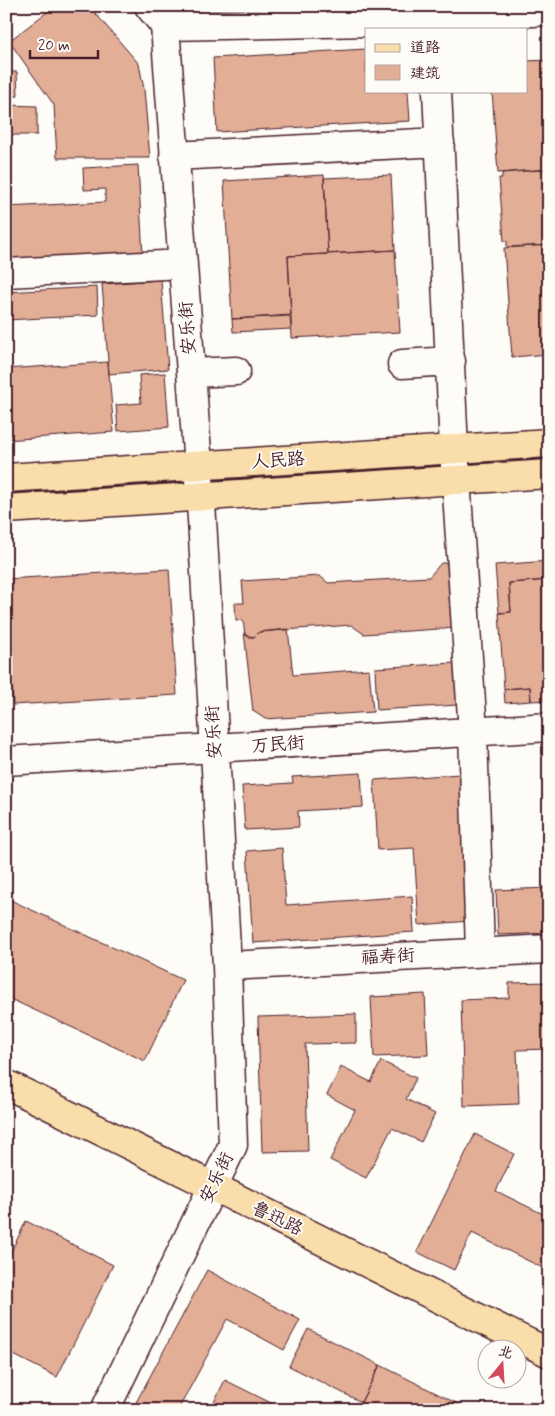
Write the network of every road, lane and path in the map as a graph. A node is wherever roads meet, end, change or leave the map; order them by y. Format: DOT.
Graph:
graph roads {
  1 [pos="549,11"];
  2 [pos="157,16"];
  3 [pos="434,18"];
  4 [pos="438,92"];
  5 [pos="440,142"];
  6 [pos="174,156"];
  7 [pos="183,264"];
  8 [pos="6,273"];
  9 [pos="451,362"];
  10 [pos="402,364"];
  11 [pos="236,371"];
  12 [pos="191,373"];
  13 [pos="549,443"];
  14 [pos="454,449"];
  15 [pos="198,466"];
  16 [pos="549,474"];
  17 [pos="6,478"];
  18 [pos="456,480"];
  19 [pos="200,498"];
  20 [pos="6,509"];
  21 [pos="549,727"];
  22 [pos="473,732"];
  23 [pos="216,748"];
  24 [pos="6,761"];
  25 [pos="549,949"];
  26 [pos="480,952"];
  27 [pos="227,966"];
  28 [pos="6,1084"];
  29 [pos="213,1186"];
  30 [pos="549,1353"];
  31 [pos="105,1410"];
  1 -- 3 [label="street"];
  2 -- 3 [label="street"];
  2 -- 6 [label="street, 安乐街"];
  4 -- 5 [label="street"];
  5 -- 6 [label="street"];
  5 -- 9 [label="street"];
  6 -- 7 [label="street, 安乐街"];
  7 -- 8 [label="street"];
  7 -- 12 [label="street, 安乐街"];
  9 -- 10 [label="street"];
  9 -- 14 [label="street"];
  11 -- 12 [label="street"];
  12 -- 15 [label="street, 安乐街"];
  13 -- 14 [label="main road, 人民路"];
  14 -- 15 [label="main road, 人民路"];
  14 -- 18 [label="street"];
  15 -- 17 [label="main road, 人民路"];
  15 -- 19 [label="street, 安乐街"];
  16 -- 18 [label="main road, 人民路"];
  18 -- 19 [label="main road, 人民路"];
  18 -- 22 [label="street"];
  19 -- 20 [label="main road, 人民路"];
  19 -- 23 [label="street, 安乐街"];
  21 -- 22 [label="street, 万民街"];
  22 -- 23 [label="street, 万民街"];
  22 -- 26 [label="street"];
  23 -- 24 [label="street, 万民街"];
  23 -- 27 [label="street, 安乐街"];
  25 -- 26 [label="street, 福寿街"];
  26 -- 27 [label="street, 福寿街"];
  27 -- 29 [label="street, 安乐街"];
  28 -- 29 [label="main road, 鲁迅路"];
  29 -- 30 [label="main road, 鲁迅路"];
  29 -- 31 [label="street, 安乐街"];
}
